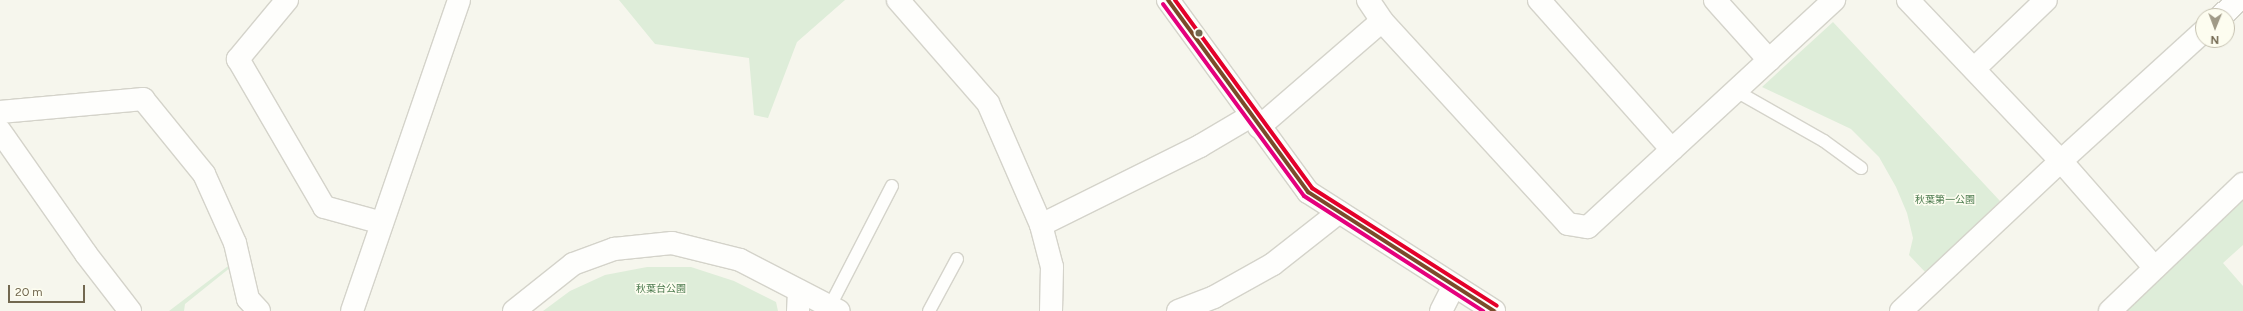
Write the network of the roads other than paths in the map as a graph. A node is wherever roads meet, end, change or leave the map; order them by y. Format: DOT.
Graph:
graph roads {
  1 [pos="287,0"];
  2 [pos="459,0"];
  3 [pos="898,0"];
  4 [pos="1168,0"];
  5 [pos="1368,0"];
  6 [pos="1539,0"];
  7 [pos="1715,0"];
  8 [pos="1834,0"];
  9 [pos="1908,0"];
  10 [pos="2046,0"];
  11 [pos="1382,21"];
  12 [pos="2195,39"];
  13 [pos="1769,60"];
  14 [pos="1975,68"];
  15 [pos="1736,91"];
  16 [pos="0,112"];
  17 [pos="1255,121"];
  18 [pos="0,132"];
  19 [pos="1672,150"];
  20 [pos="2061,161"];
  21 [pos="1861,168"];
  22 [pos="2243,184"];
  23 [pos="892,186"];
  24 [pos="1339,212"];
  25 [pos="382,223"];
  26 [pos="1041,225"];
  27 [pos="957,259"];
  28 [pos="2155,268"];
  29 [pos="1454,286"];
  30 [pos="798,301"];
  31 [pos="834,309"];
  32 [pos="130,311"];
  33 [pos="259,311"];
  34 [pos="352,311"];
  35 [pos="514,311"];
  36 [pos="929,311"];
  37 [pos="1051,311"];
  38 [pos="1178,311"];
  39 [pos="1441,311"];
  40 [pos="1494,311"];
  41 [pos="1902,311"];
  42 [pos="2110,311"];
  1 -- 25 [label="street"];
  2 -- 25 [label="street"];
  3 -- 26 [label="street"];
  4 -- 17 [label="street"];
  5 -- 11 [label="street"];
  6 -- 19 [label="street"];
  7 -- 13 [label="street"];
  8 -- 13 [label="street"];
  9 -- 14 [label="street"];
  10 -- 14 [label="street"];
  11 -- 17 [label="street"];
  11 -- 19 [label="street"];
  12 -- 20 [label="street"];
  13 -- 15 [label="street"];
  14 -- 20 [label="street"];
  15 -- 19 [label="street"];
  15 -- 21 [label="lane"];
  16 -- 33 [label="street"];
  17 -- 24 [label="street"];
  17 -- 26 [label="street"];
  18 -- 32 [label="street"];
  20 -- 28 [label="street"];
  20 -- 41 [label="street"];
  22 -- 28 [label="street"];
  23 -- 31 [label="lane"];
  24 -- 29 [label="street"];
  24 -- 38 [label="street"];
  25 -- 34 [label="street"];
  26 -- 37 [label="street"];
  27 -- 36 [label="lane"];
  28 -- 42 [label="street"];
  29 -- 39 [label="street"];
  29 -- 40 [label="street"];
  30 -- 31 [label="street"];
  30 -- 35 [label="street"];
}
